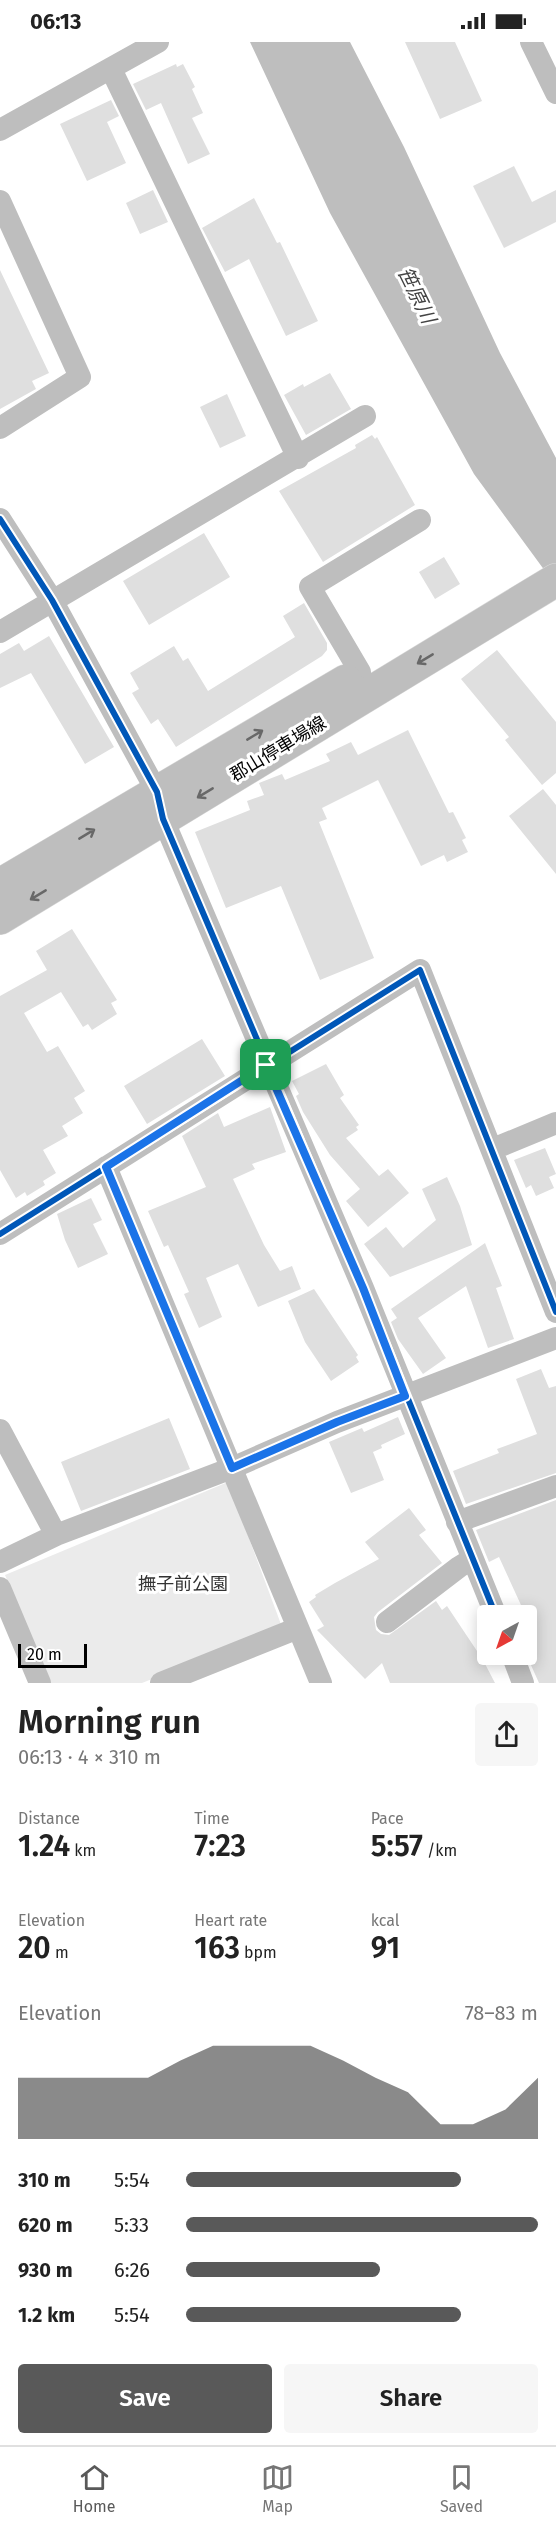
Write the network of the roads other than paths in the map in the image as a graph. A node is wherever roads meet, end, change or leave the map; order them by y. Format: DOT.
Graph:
graph roads {
  1 [pos="158,42"];
  2 [pos="531,42"];
  3 [pos="111,69"];
  4 [pos="552,78"];
  5 [pos="0,130"];
  6 [pos="0,201"];
  7 [pos="365,416"];
  8 [pos="0,428"];
  9 [pos="298,458"];
  10 [pos="0,519"];
  11 [pos="420,520"];
  12 [pos="556,555"];
  13 [pos="556,580"];
  14 [pos="52,600"];
  15 [pos="488,608"];
  16 [pos="0,632"];
  17 [pos="360,672"];
  18 [pos="160,805"];
  19 [pos="0,885"];
  20 [pos="0,918"];
  21 [pos="266,1065"];
  22 [pos="556,1123"];
  23 [pos="493,1149"];
  24 [pos="106,1167"];
  25 [pos="0,1234"];
  26 [pos="556,1312"];
  27 [pos="556,1338"];
  28 [pos="405,1396"];
  29 [pos="0,1430"];
  30 [pos="232,1468"];
  31 [pos="556,1486"];
  32 [pos="457,1522"];
  33 [pos="56,1535"];
  34 [pos="472,1559"];
  35 [pos="0,1562"];
  36 [pos="0,1588"];
  37 [pos="491,1605"];
  38 [pos="387,1622"];
  39 [pos="298,1628"];
  40 [pos="516,1665"];
  41 [pos="171,1681"];
  42 [pos="40,1683"];
  43 [pos="321,1683"];
  44 [pos="523,1683"];
  1 -- 3 [label="street"];
  2 -- 4 [label="street"];
  3 -- 5 [label="street"];
  3 -- 9 [label="street"];
  6 -- 8 [label="street"];
  7 -- 9 [label="street"];
  9 -- 14 [label="street"];
  10 -- 14 [label="street"];
  11 -- 17 [label="street"];
  12 -- 15 [label="main road, 郡山停車場線"];
  13 -- 15 [label="main road, 郡山停車場線"];
  14 -- 16 [label="street"];
  14 -- 18 [label="street"];
  15 -- 17 [label="main road, 郡山停車場線"];
  15 -- 18 [label="main road, 郡山停車場線, one-way"];
  18 -- 17 [label="main road, 郡山停車場線, one-way"];
  19 -- 18 [label="main road, 郡山停車場線, one-way"];
  18 -- 20 [label="main road, 郡山停車場線, one-way"];
  18 -- 21 [label="street"];
  21 -- 23 [label="street"];
  21 -- 24 [label="street"];
  21 -- 28 [label="street"];
  22 -- 23 [label="street"];
  23 -- 26 [label="street"];
  24 -- 25 [label="street"];
  24 -- 30 [label="street"];
  27 -- 28 [label="street"];
  28 -- 30 [label="street"];
  28 -- 32 [label="street"];
  29 -- 33 [label="street"];
  30 -- 33 [label="street"];
  30 -- 39 [label="street"];
  31 -- 32 [label="street"];
  32 -- 34 [label="street"];
  33 -- 35 [label="street"];
  34 -- 37 [label="street"];
  34 -- 38 [label="street"];
  36 -- 42 [label="street"];
  39 -- 41 [label="street"];
  39 -- 43 [label="street"];
  40 -- 44 [label="street"];
}
